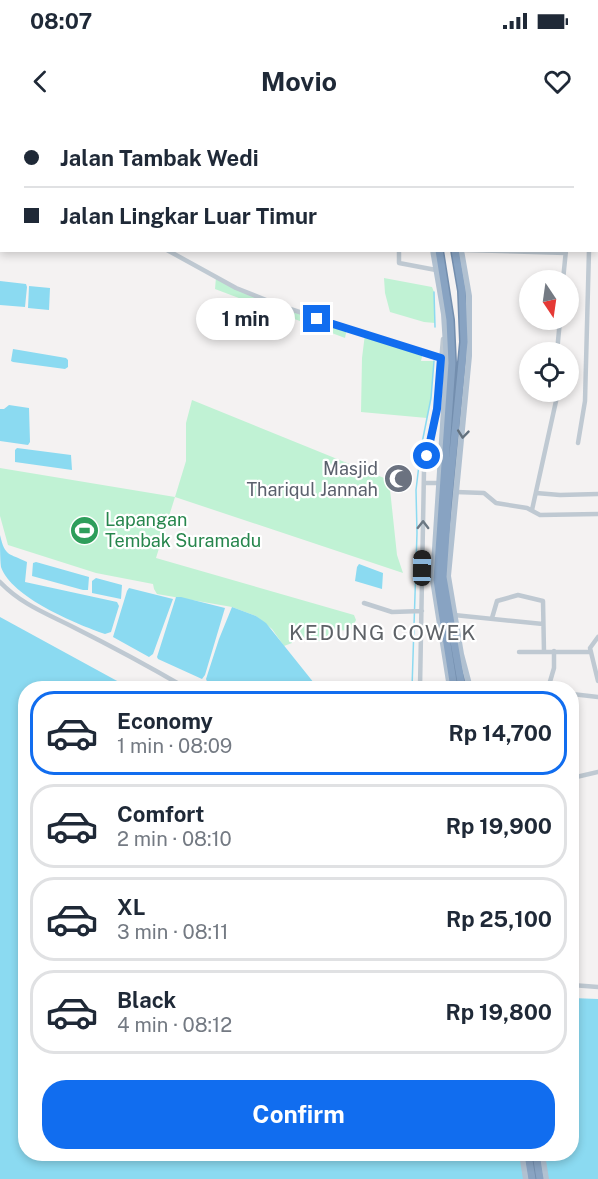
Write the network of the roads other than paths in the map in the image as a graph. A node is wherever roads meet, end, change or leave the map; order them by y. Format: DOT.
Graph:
graph roads {
  1 [pos="171,252"];
  2 [pos="399,252"];
  3 [pos="434,252"];
  4 [pos="439,252"];
  5 [pos="455,252"];
  6 [pos="461,252"];
  7 [pos="566,252"];
  8 [pos="589,252"];
  9 [pos="564,270"];
  10 [pos="440,272"];
  11 [pos="441,284"];
  12 [pos="445,329"];
  13 [pos="441,358"];
  14 [pos="460,389"];
  15 [pos="466,398"];
  16 [pos="556,402"];
  17 [pos="441,409"];
  18 [pos="578,443"];
  19 [pos="424,483"];
  20 [pos="439,483"];
  21 [pos="456,492"];
  22 [pos="536,493"];
  23 [pos="598,494"];
  24 [pos="532,510"];
  25 [pos="598,514"];
  26 [pos="0,582"];
  27 [pos="364,603"];
  28 [pos="419,611"];
  29 [pos="454,615"];
  30 [pos="492,618"];
  31 [pos="543,624"];
  32 [pos="598,637"];
  33 [pos="554,651"];
  34 [pos="519,652"];
  35 [pos="544,652"];
  36 [pos="591,652"];
  37 [pos="596,664"];
  38 [pos="173,681"];
  39 [pos="420,681"];
  40 [pos="451,681"];
  41 [pos="451,681"];
  42 [pos="461,681"];
  43 [pos="468,681"];
  44 [pos="550,681"];
  45 [pos="598,681"];
  46 [pos="579,695"];
  47 [pos="598,697"];
  48 [pos="598,772"];
  49 [pos="579,776"];
  50 [pos="579,986"];
  51 [pos="598,987"];
  52 [pos="523,1161"];
  53 [pos="529,1161"];
  54 [pos="537,1161"];
  55 [pos="543,1161"];
  56 [pos="526,1179"];
  57 [pos="532,1179"];
  58 [pos="540,1179"];
  59 [pos="546,1179"];
  1 -- 13 [label="street"];
  2 -- 10 [label="street"];
  3 -- 10 [label="main road"];
  4 -- 10 [label="highway"];
  5 -- 14 [label="highway"];
  6 -- 15 [label="main road"];
  7 -- 9 [label="street"];
  8 -- 18 [label="street"];
  10 -- 11 [label="highway"];
  11 -- 12 [label="main road"];
  11 -- 40 [label="highway"];
  12 -- 13 [label="street"];
  12 -- 17 [label="main road"];
  13 -- 17 [label="street"];
  14 -- 15 [label="highway"];
  14 -- 42 [label="highway"];
  15 -- 21 [label="main road, one-way"];
  16 -- 22 [label="street"];
  17 -- 19 [label="street"];
  17 -- 20 [label="main road"];
  19 -- 20 [label="street"];
  28 -- 19 [label="street, one-way"];
  20 -- 41 [label="main road"];
  21 -- 24 [label="street"];
  21 -- 29 [label="main road"];
  22 -- 23 [label="street"];
  22 -- 24 [label="street"];
  24 -- 25 [label="street"];
  26 -- 38 [label="street"];
  27 -- 28 [label="street"];
  28 -- 39 [label="street"];
  29 -- 30 [label="street"];
  29 -- 43 [label="main road"];
  30 -- 31 [label="street"];
  30 -- 31 [label="street"];
  31 -- 35 [label="street"];
  32 -- 36 [label="street"];
  33 -- 35 [label="street"];
  33 -- 36 [label="street"];
  33 -- 44 [label="street"];
  34 -- 35 [label="street"];
  36 -- 37 [label="street"];
  37 -- 45 [label="street"];
  46 -- 47 [label="street"];
  48 -- 49 [label="street"];
  50 -- 51 [label="street"];
  52 -- 56 [label="main road"];
  53 -- 57 [label="highway"];
  54 -- 58 [label="highway"];
  55 -- 59 [label="main road"];
}
